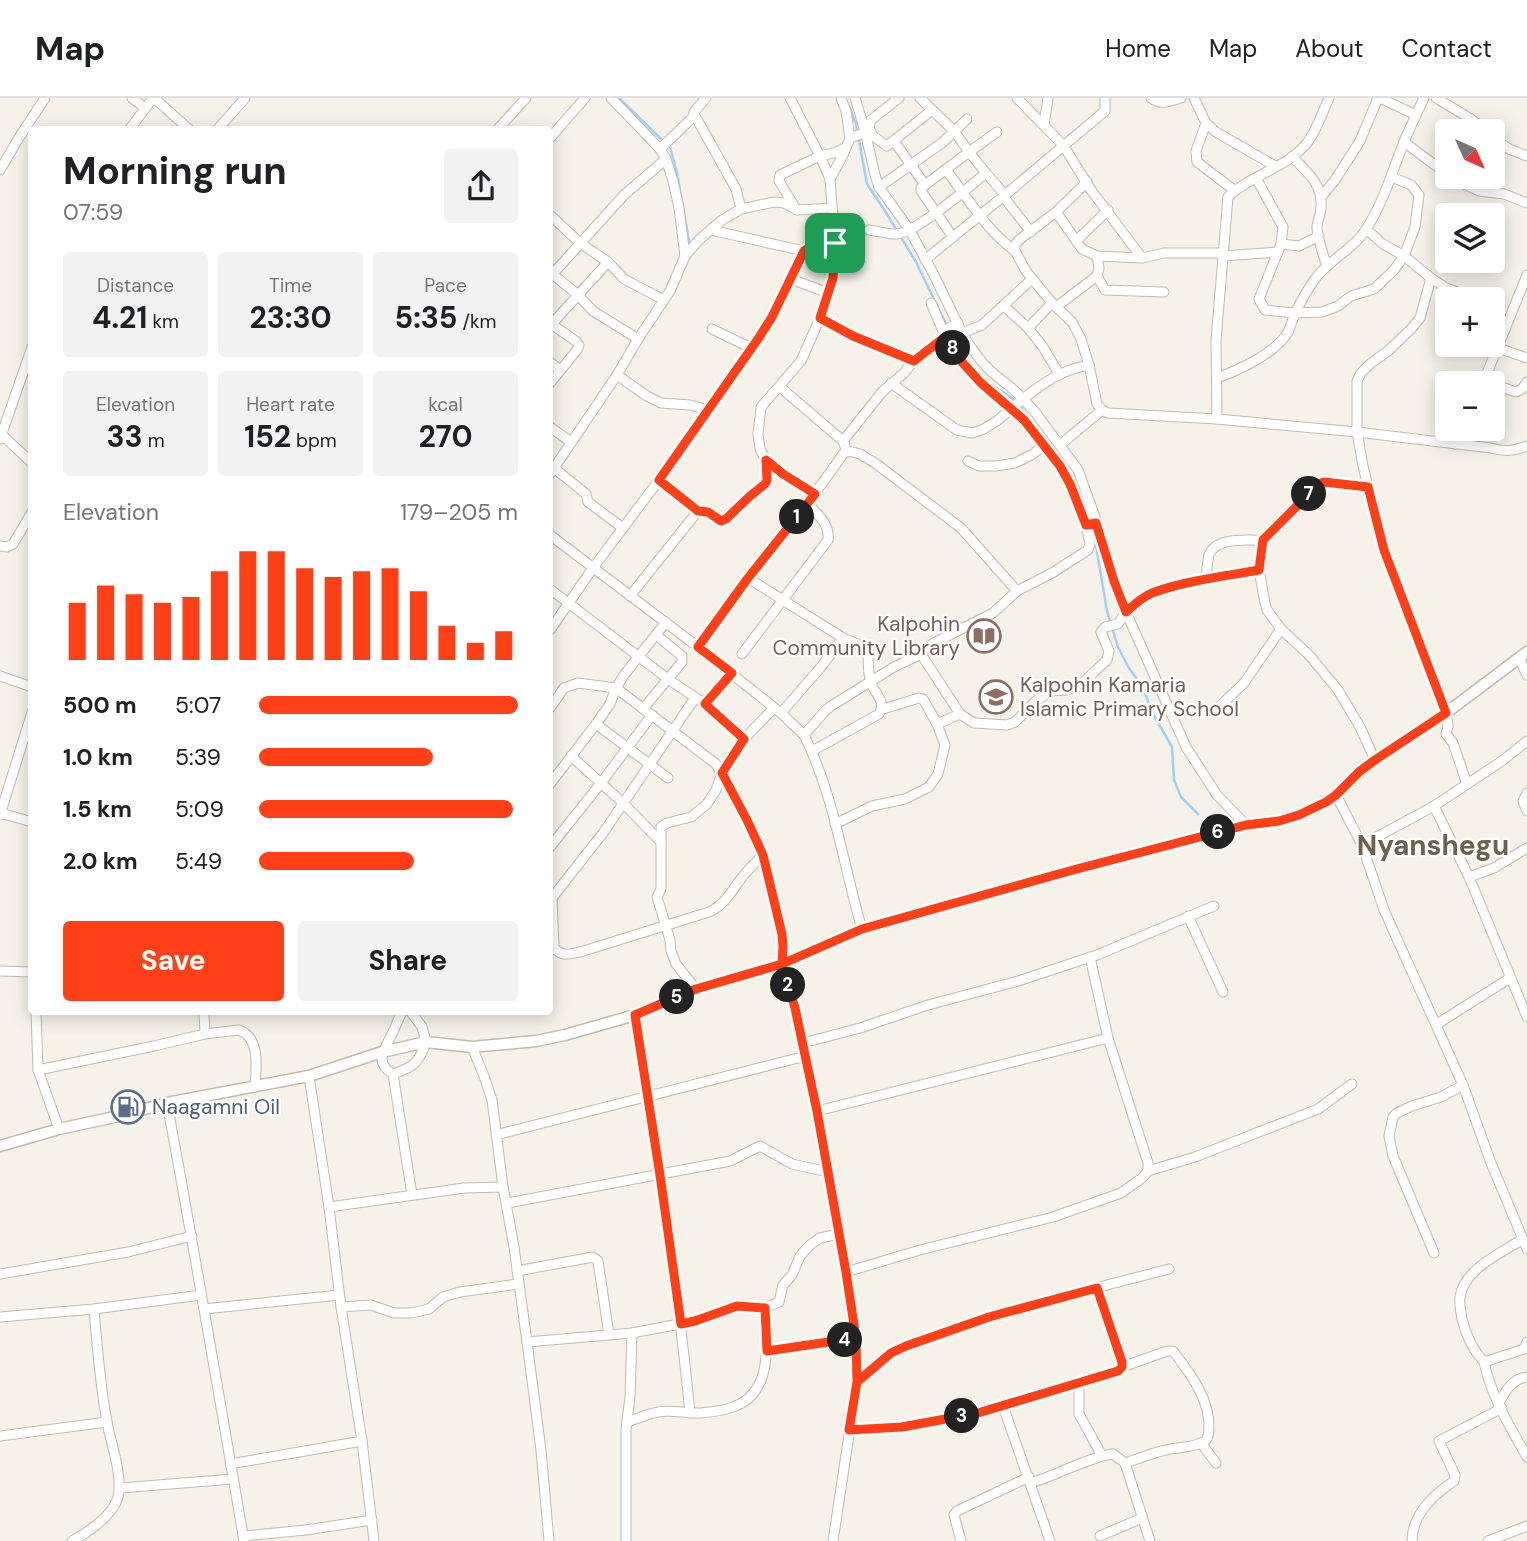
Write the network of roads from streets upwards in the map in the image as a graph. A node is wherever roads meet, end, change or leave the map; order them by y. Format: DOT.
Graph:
graph roads {
  1 [pos="45,98"];
  2 [pos="132,98"];
  3 [pos="153,98"];
  4 [pos="245,98"];
  5 [pos="526,98"];
  6 [pos="585,98"];
  7 [pos="611,98"];
  8 [pos="706,98"];
  9 [pos="790,98"];
  10 [pos="841,98"];
  11 [pos="855,98"];
  12 [pos="899,98"];
  13 [pos="920,98"];
  14 [pos="1017,98"];
  15 [pos="1048,98"];
  16 [pos="1105,98"];
  17 [pos="1152,98"];
  18 [pos="1181,98"];
  19 [pos="1194,98"];
  20 [pos="1329,98"];
  21 [pos="1379,98"];
  22 [pos="1424,98"];
  23 [pos="1436,98"];
  24 [pos="144,107"];
  25 [pos="932,110"];
  26 [pos="694,114"];
  27 [pos="1416,115"];
  28 [pos="967,119"];
  29 [pos="1471,119"];
  30 [pos="1206,123"];
  31 [pos="1044,125"];
  32 [pos="132,126"];
  33 [pos="185,126"];
  34 [pos="220,126"];
  35 [pos="501,126"];
  36 [pos="954,131"];
  37 [pos="997,132"];
  38 [pos="860,134"];
  39 [pos="553,135"];
  40 [pos="1404,142"];
  41 [pos="891,144"];
  42 [pos="1063,145"];
  43 [pos="1505,146"];
  44 [pos="845,148"];
  45 [pos="660,149"];
  46 [pos="969,152"];
  47 [pos="820,156"];
  48 [pos="1527,156"];
  49 [pos="1292,157"];
  50 [pos="871,158"];
  51 [pos="666,159"];
  52 [pos="1435,165"];
  53 [pos="910,166"];
  54 [pos="1275,166"];
  55 [pos="0,170"];
  56 [pos="946,170"];
  57 [pos="986,173"];
  58 [pos="1392,177"];
  59 [pos="1256,178"];
  60 [pos="830,179"];
  61 [pos="1087,182"];
  62 [pos="925,185"];
  63 [pos="879,187"];
  64 [pos="1475,189"];
  65 [pos="1234,190"];
  66 [pos="964,192"];
  67 [pos="1004,196"];
  68 [pos="1321,197"];
  69 [pos="1527,203"];
  70 [pos="831,208"];
  71 [pos="741,209"];
  72 [pos="797,210"];
  73 [pos="1108,211"];
  74 [pos="1056,212"];
  75 [pos="936,213"];
  76 [pos="979,215"];
  77 [pos="553,218"];
  78 [pos="1366,229"];
  79 [pos="711,230"];
  80 [pos="869,230"];
  81 [pos="833,232"];
  82 [pos="904,232"];
  83 [pos="1031,232"];
  84 [pos="1319,236"];
  85 [pos="953,237"];
  86 [pos="1076,241"];
  87 [pos="580,243"];
  88 [pos="1280,248"];
  89 [pos="804,251"];
  90 [pos="1015,251"];
  91 [pos="1223,255"];
  92 [pos="685,256"];
  93 [pos="1097,256"];
  94 [pos="1404,256"];
  95 [pos="1142,258"];
  96 [pos="925,260"];
  97 [pos="608,262"];
  98 [pos="1327,266"];
  99 [pos="553,271"];
  100 [pos="1527,275"];
  101 [pos="553,276"];
  102 [pos="1097,276"];
  103 [pos="1430,278"];
  104 [pos="791,279"];
  105 [pos="1032,279"];
  106 [pos="1444,287"];
  107 [pos="1164,292"];
  108 [pos="828,293"];
  109 [pos="578,295"];
  110 [pos="664,300"];
  111 [pos="931,303"];
  112 [pos="1054,305"];
  113 [pos="1004,306"];
  114 [pos="1295,313"];
  115 [pos="820,318"];
  116 [pos="553,321"];
  117 [pos="553,326"];
  118 [pos="1028,328"];
  119 [pos="949,329"];
  120 [pos="712,330"];
  121 [pos="1505,330"];
  122 [pos="962,333"];
  123 [pos="638,339"];
  124 [pos="751,348"];
  125 [pos="1505,350"];
  126 [pos="28,358"];
  127 [pos="1527,358"];
  128 [pos="914,361"];
  129 [pos="553,364"];
  130 [pos="1089,365"];
  131 [pos="560,370"];
  132 [pos="1059,374"];
  133 [pos="617,375"];
  134 [pos="1217,377"];
  135 [pos="553,379"];
  136 [pos="1527,382"];
  137 [pos="891,383"];
  138 [pos="780,387"];
  139 [pos="1505,388"];
  140 [pos="1018,403"];
  141 [pos="708,410"];
  142 [pos="1102,410"];
  143 [pos="1217,419"];
  144 [pos="553,428"];
  145 [pos="1357,432"];
  146 [pos="1,435"];
  147 [pos="843,441"];
  148 [pos="1456,441"];
  149 [pos="571,442"];
  150 [pos="1455,444"];
  151 [pos="1044,445"];
  152 [pos="1060,445"];
  153 [pos="1527,446"];
  154 [pos="848,451"];
  155 [pos="28,459"];
  156 [pos="766,460"];
  157 [pos="968,461"];
  158 [pos="553,469"];
  159 [pos="553,472"];
  160 [pos="659,480"];
  161 [pos="1368,487"];
  162 [pos="815,494"];
  163 [pos="808,504"];
  164 [pos="698,511"];
  165 [pos="28,519"];
  166 [pos="1091,524"];
  167 [pos="623,528"];
  168 [pos="553,537"];
  169 [pos="1263,540"];
  170 [pos="0,546"];
  171 [pos="593,568"];
  172 [pos="1259,570"];
  173 [pos="748,578"];
  174 [pos="1206,579"];
  175 [pos="553,591"];
  176 [pos="1017,591"];
  177 [pos="630,597"];
  178 [pos="782,600"];
  179 [pos="568,602"];
  180 [pos="1126,612"];
  181 [pos="666,622"];
  182 [pos="553,626"];
  183 [pos="1281,629"];
  184 [pos="656,635"];
  185 [pos="843,638"];
  186 [pos="698,647"];
  187 [pos="742,654"];
  188 [pos="921,654"];
  189 [pos="1523,655"];
  190 [pos="639,656"];
  191 [pos="732,673"];
  192 [pos="1527,675"];
  193 [pos="0,676"];
  194 [pos="668,680"];
  195 [pos="870,681"];
  196 [pos="28,686"];
  197 [pos="616,688"];
  198 [pos="695,698"];
  199 [pos="553,704"];
  200 [pos="705,704"];
  201 [pos="1220,706"];
  202 [pos="883,709"];
  203 [pos="777,710"];
  204 [pos="647,712"];
  205 [pos="1446,713"];
  206 [pos="960,714"];
  207 [pos="28,723"];
  208 [pos="596,724"];
  209 [pos="937,724"];
  210 [pos="672,730"];
  211 [pos="804,735"];
  212 [pos="744,739"];
  213 [pos="1527,741"];
  214 [pos="627,747"];
  215 [pos="812,751"];
  216 [pos="571,756"];
  217 [pos="1375,760"];
  218 [pos="650,764"];
  219 [pos="722,773"];
  220 [pos="668,778"];
  221 [pos="553,780"];
  222 [pos="601,783"];
  223 [pos="1467,784"];
  224 [pos="4,792"];
  225 [pos="1527,793"];
  226 [pos="1336,795"];
  227 [pos="623,803"];
  228 [pos="1434,806"];
  229 [pos="1527,811"];
  230 [pos="0,814"];
  231 [pos="28,821"];
  232 [pos="835,824"];
  233 [pos="1246,825"];
  234 [pos="661,842"];
  235 [pos="553,843"];
  236 [pos="1362,845"];
  237 [pos="1527,848"];
  238 [pos="763,855"];
  239 [pos="1469,877"];
  240 [pos="553,893"];
  241 [pos="1214,905"];
  242 [pos="1188,916"];
  243 [pos="553,922"];
  244 [pos="665,927"];
  245 [pos="862,929"];
  246 [pos="1090,957"];
  247 [pos="782,964"];
  248 [pos="0,971"];
  249 [pos="28,972"];
  250 [pos="1510,978"];
  251 [pos="696,989"];
  252 [pos="1223,992"];
  253 [pos="36,1015"];
  254 [pos="204,1015"];
  255 [pos="400,1015"];
  256 [pos="413,1015"];
  257 [pos="635,1015"];
  258 [pos="1527,1017"];
  259 [pos="1437,1024"];
  260 [pos="205,1034"];
  261 [pos="1108,1038"];
  262 [pos="426,1042"];
  263 [pos="803,1043"];
  264 [pos="472,1047"];
  265 [pos="382,1052"];
  266 [pos="806,1056"];
  267 [pos="38,1070"];
  268 [pos="393,1074"];
  269 [pos="309,1076"];
  270 [pos="1352,1084"];
  271 [pos="1464,1085"];
  272 [pos="255,1087"];
  273 [pos="648,1097"];
  274 [pos="167,1103"];
  275 [pos="817,1111"];
  276 [pos="59,1129"];
  277 [pos="496,1135"];
  278 [pos="0,1146"];
  279 [pos="1148,1171"];
  280 [pos="828,1172"];
  281 [pos="660,1175"];
  282 [pos="503,1187"];
  283 [pos="412,1195"];
  284 [pos="507,1203"];
  285 [pos="329,1207"];
  286 [pos="839,1234"];
  287 [pos="192,1236"];
  288 [pos="1525,1244"];
  289 [pos="1434,1253"];
  290 [pos="1169,1269"];
  291 [pos="517,1271"];
  292 [pos="846,1272"];
  293 [pos="0,1274"];
  294 [pos="518,1284"];
  295 [pos="1097,1288"];
  296 [pos="201,1295"];
  297 [pos="339,1295"];
  298 [pos="341,1307"];
  299 [pos="765,1308"];
  300 [pos="94,1309"];
  301 [pos="204,1309"];
  302 [pos="0,1317"];
  303 [pos="681,1324"];
  304 [pos="632,1333"];
  305 [pos="609,1335"];
  306 [pos="856,1338"];
  307 [pos="527,1342"];
  308 [pos="1527,1342"];
  309 [pos="767,1351"];
  310 [pos="1485,1362"];
  311 [pos="1122,1367"];
  312 [pos="1527,1377"];
  313 [pos="857,1382"];
  314 [pos="1079,1383"];
  315 [pos="1003,1406"];
  316 [pos="1500,1406"];
  317 [pos="690,1413"];
  318 [pos="107,1422"];
  319 [pos="627,1422"];
  320 [pos="849,1430"];
  321 [pos="0,1436"];
  322 [pos="362,1441"];
  323 [pos="1201,1443"];
  324 [pos="1102,1456"];
  325 [pos="1527,1457"];
  326 [pos="1125,1463"];
  327 [pos="1216,1463"];
  328 [pos="230,1464"];
  329 [pos="233,1479"];
  330 [pos="1030,1480"];
  331 [pos="120,1488"];
  332 [pos="1142,1518"];
  333 [pos="372,1520"];
  334 [pos="1527,1526"];
  335 [pos="1100,1536"];
  336 [pos="244,1539"];
  337 [pos="72,1541"];
  338 [pos="374,1541"];
  339 [pos="549,1541"];
  340 [pos="626,1541"];
  341 [pos="833,1541"];
  342 [pos="961,1541"];
  343 [pos="1050,1541"];
  344 [pos="1150,1541"];
  345 [pos="1412,1541"];
  346 [pos="1488,1541"];
  1 -- 55 [label="street"];
  2 -- 24 [label="street"];
  3 -- 24 [label="street"];
  3 -- 33 [label="street"];
  4 -- 34 [label="street"];
  5 -- 35 [label="street"];
  6 -- 39 [label="street"];
  7 -- 45 [label="street"];
  8 -- 26 [label="street"];
  9 -- 47 [label="street"];
  10 -- 38 [label="street"];
  11 -- 38 [label="street"];
  12 -- 38 [label="street"];
  13 -- 25 [label="street"];
  14 -- 31 [label="street"];
  15 -- 31 [label="street"];
  16 -- 42 [label="street"];
  17 -- 18 [label="street"];
  19 -- 30 [label="street"];
  20 -- 49 [label="street"];
  21 -- 27 [label="street"];
  21 -- 68 [label="street"];
  22 -- 27 [label="street"];
  23 -- 29 [label="street"];
  24 -- 32 [label="street"];
  25 -- 36 [label="street"];
  25 -- 41 [label="street"];
  26 -- 45 [label="street"];
  26 -- 71 [label="street"];
  27 -- 40 [label="street"];
  28 -- 36 [label="street"];
  30 -- 54 [label="street"];
  30 -- 65 [label="street"];
  31 -- 42 [label="street"];
  36 -- 46 [label="street"];
  36 -- 53 [label="street"];
  37 -- 46 [label="street"];
  38 -- 41 [label="street"];
  38 -- 44 [label="street"];
  38 -- 50 [label="street"];
  40 -- 52 [label="street"];
  40 -- 58 [label="street"];
  41 -- 50 [label="street"];
  41 -- 53 [label="street"];
  42 -- 61 [label="street"];
  42 -- 67 [label="street"];
  43 -- 48 [label="street"];
  44 -- 47 [label="street"];
  44 -- 60 [label="street"];
  45 -- 51 [label="street"];
  46 -- 56 [label="street"];
  46 -- 57 [label="street"];
  47 -- 60 [label="street"];
  47 -- 72 [label="street"];
  49 -- 54 [label="street"];
  49 -- 68 [label="street"];
  50 -- 63 [label="street"];
  51 -- 87 [label="street"];
  51 -- 92 [label="street"];
  53 -- 62 [label="street"];
  53 -- 63 [label="street"];
  54 -- 59 [label="street"];
  56 -- 62 [label="street"];
  56 -- 66 [label="street"];
  57 -- 66 [label="street"];
  57 -- 67 [label="street"];
  58 -- 78 [label="street"];
  58 -- 94 [label="street"];
  59 -- 65 [label="street"];
  59 -- 88 [label="street"];
  60 -- 70 [label="street"];
  61 -- 73 [label="street"];
  61 -- 74 [label="street"];
  62 -- 75 [label="street"];
  63 -- 82 [label="street"];
  64 -- 69 [label="street"];
  65 -- 91 [label="street"];
  66 -- 75 [label="street"];
  66 -- 76 [label="street"];
  67 -- 76 [label="street"];
  67 -- 83 [label="street"];
  68 -- 84 [label="street"];
  70 -- 72 [label="street"];
  70 -- 81 [label="street"];
  71 -- 72 [label="street"];
  71 -- 79 [label="street"];
  73 -- 86 [label="street"];
  73 -- 95 [label="street"];
  74 -- 83 [label="street"];
  74 -- 86 [label="street"];
  75 -- 82 [label="street"];
  75 -- 85 [label="street"];
  76 -- 85 [label="street"];
  76 -- 90 [label="street"];
  77 -- 87 [label="street"];
  78 -- 94 [label="street"];
  78 -- 98 [label="street"];
  79 -- 89 [label="street"];
  79 -- 92 [label="street"];
  80 -- 82 [label="street"];
  81 -- 89 [label="street"];
  81 -- 108 [label="street"];
  82 -- 96 [label="street"];
  83 -- 90 [label="street"];
  84 -- 88 [label="street"];
  84 -- 98 [label="street"];
  85 -- 96 [label="street"];
  86 -- 93 [label="street"];
  87 -- 97 [label="street"];
  87 -- 99 [label="street"];
  88 -- 91 [label="street"];
  88 -- 114 [label="street"];
  89 -- 104 [label="street"];
  90 -- 105 [label="street"];
  91 -- 95 [label="street"];
  91 -- 134 [label="street"];
  92 -- 110 [label="street"];
  93 -- 95 [label="street"];
  93 -- 102 [label="street"];
  94 -- 103 [label="street"];
  94 -- 114 [label="street"];
  96 -- 119 [label="street"];
  97 -- 109 [label="street"];
  97 -- 110 [label="street"];
  98 -- 114 [label="street"];
  100 -- 121 [label="street"];
  101 -- 109 [label="street"];
  102 -- 107 [label="street"];
  102 -- 112 [label="street"];
  103 -- 106 [label="street"];
  103 -- 145 [label="street"];
  104 -- 108 [label="street"];
  104 -- 124 [label="street"];
  105 -- 112 [label="street"];
  105 -- 113 [label="street"];
  108 -- 115 [label="street"];
  109 -- 116 [label="street"];
  109 -- 123 [label="street"];
  110 -- 123 [label="street"];
  111 -- 119 [label="street"];
  112 -- 118 [label="street"];
  112 -- 130 [label="street"];
  113 -- 118 [label="street"];
  113 -- 122 [label="street"];
  114 -- 134 [label="street"];
  115 -- 128 [label="street"];
  115 -- 138 [label="street"];
  117 -- 131 [label="street"];
  118 -- 132 [label="street"];
  119 -- 122 [label="street"];
  119 -- 128 [label="street"];
  119 -- 140 [label="street"];
  120 -- 124 [label="street"];
  122 -- 140 [label="street"];
  123 -- 133 [label="street"];
  124 -- 141 [label="street"];
  125 -- 127 [label="street"];
  126 -- 146 [label="street"];
  128 -- 137 [label="street"];
  129 -- 131 [label="street"];
  130 -- 132 [label="street"];
  130 -- 142 [label="street"];
  131 -- 135 [label="street"];
  132 -- 140 [label="street"];
  133 -- 141 [label="street"];
  133 -- 149 [label="street"];
  134 -- 143 [label="street"];
  136 -- 139 [label="street"];
  137 -- 140 [label="street"];
  137 -- 147 [label="street"];
  138 -- 147 [label="street"];
  138 -- 156 [label="street"];
  140 -- 151 [label="street"];
  140 -- 152 [label="street"];
  141 -- 160 [label="street"];
  142 -- 143 [label="street"];
  142 -- 152 [label="street"];
  143 -- 145 [label="street"];
  144 -- 149 [label="street"];
  145 -- 150 [label="street"];
  145 -- 161 [label="street"];
  146 -- 155 [label="street"];
  147 -- 154 [label="street"];
  148 -- 150 [label="street"];
  149 -- 158 [label="street"];
  150 -- 153 [label="street"];
  151 -- 157 [label="street"];
  151 -- 166 [label="street"];
  152 -- 166 [label="street"];
  154 -- 162 [label="street"];
  154 -- 176 [label="street"];
  156 -- 162 [label="street"];
  156 -- 164 [label="street"];
  159 -- 167 [label="street"];
  160 -- 164 [label="street"];
  160 -- 167 [label="street"];
  161 -- 169 [label="street"];
  161 -- 205 [label="street"];
  162 -- 163 [label="street"];
  163 -- 173 [label="street"];
  163 -- 178 [label="street"];
  164 -- 177 [label="street"];
  165 -- 170 [label="street"];
  166 -- 176 [label="street"];
  166 -- 180 [label="street"];
  167 -- 171 [label="street"];
  168 -- 171 [label="street"];
  169 -- 172 [label="street"];
  169 -- 174 [label="street"];
  171 -- 177 [label="street"];
  171 -- 179 [label="street"];
  172 -- 174 [label="street"];
  172 -- 183 [label="street"];
  173 -- 178 [label="street"];
  173 -- 186 [label="street"];
  174 -- 180 [label="street"];
  175 -- 179 [label="street"];
  176 -- 188 [label="street"];
  177 -- 181 [label="street"];
  178 -- 185 [label="street"];
  178 -- 187 [label="street"];
  179 -- 182 [label="street"];
  179 -- 190 [label="street"];
  180 -- 206 [label="street"];
  180 -- 233 [label="street"];
  181 -- 184 [label="street"];
  181 -- 186 [label="street"];
  183 -- 201 [label="street"];
  183 -- 217 [label="street"];
  184 -- 190 [label="street"];
  184 -- 194 [label="street"];
  185 -- 195 [label="street"];
  185 -- 203 [label="street"];
  186 -- 191 [label="street"];
  188 -- 195 [label="street"];
  188 -- 206 [label="street"];
  189 -- 192 [label="street"];
  189 -- 205 [label="street"];
  190 -- 194 [label="street"];
  190 -- 197 [label="street"];
  191 -- 200 [label="street"];
  191 -- 203 [label="street"];
  193 -- 196 [label="street"];
  194 -- 198 [label="street"];
  194 -- 204 [label="street"];
  195 -- 202 [label="street"];
  195 -- 211 [label="street"];
  197 -- 199 [label="street"];
  197 -- 204 [label="street"];
  197 -- 208 [label="street"];
  198 -- 200 [label="street"];
  198 -- 210 [label="street"];
  200 -- 212 [label="street"];
  202 -- 209 [label="street"];
  202 -- 215 [label="street"];
  203 -- 211 [label="street"];
  203 -- 212 [label="street"];
  204 -- 210 [label="street"];
  204 -- 214 [label="street"];
  205 -- 217 [label="street"];
  205 -- 223 [label="street"];
  206 -- 209 [label="street"];
  207 -- 224 [label="street"];
  208 -- 214 [label="street"];
  208 -- 216 [label="street"];
  209 -- 232 [label="street"];
  210 -- 218 [label="street"];
  210 -- 219 [label="street"];
  211 -- 215 [label="street"];
  212 -- 219 [label="street"];
  213 -- 223 [label="street"];
  214 -- 218 [label="street"];
  214 -- 222 [label="street"];
  215 -- 232 [label="street"];
  216 -- 221 [label="street"];
  216 -- 222 [label="street"];
  217 -- 226 [label="street"];
  218 -- 220 [label="street"];
  218 -- 227 [label="street"];
  219 -- 234 [label="street"];
  219 -- 238 [label="street"];
  222 -- 227 [label="street"];
  222 -- 235 [label="street"];
  223 -- 228 [label="street"];
  224 -- 230 [label="street"];
  225 -- 229 [label="street"];
  226 -- 233 [label="street"];
  226 -- 236 [label="street"];
  227 -- 234 [label="street"];
  227 -- 240 [label="street"];
  228 -- 236 [label="street"];
  228 -- 239 [label="street"];
  230 -- 231 [label="street"];
  232 -- 245 [label="street"];
  233 -- 245 [label="street"];
  234 -- 244 [label="street"];
  236 -- 259 [label="street"];
  237 -- 239 [label="street"];
  238 -- 244 [label="street"];
  238 -- 247 [label="street"];
  239 -- 250 [label="street"];
  241 -- 242 [label="street"];
  242 -- 246 [label="street"];
  242 -- 252 [label="street"];
  243 -- 244 [label="street"];
  244 -- 251 [label="street"];
  245 -- 247 [label="street"];
  246 -- 261 [label="street"];
  246 -- 263 [label="street"];
  247 -- 251 [label="street"];
  247 -- 263 [label="street"];
  248 -- 249 [label="street"];
  250 -- 258 [label="street"];
  250 -- 259 [label="street"];
  251 -- 257 [label="street"];
  253 -- 267 [label="street"];
  254 -- 260 [label="street"];
  255 -- 265 [label="street"];
  256 -- 262 [label="street"];
  257 -- 264 [label="street"];
  257 -- 273 [label="street"];
  259 -- 271 [label="street"];
  260 -- 267 [label="street"];
  260 -- 272 [label="street"];
  261 -- 275 [label="street"];
  261 -- 279 [label="street"];
  262 -- 264 [label="street"];
  262 -- 265 [label="street"];
  262 -- 268 [label="street"];
  263 -- 266 [label="street"];
  264 -- 277 [label="street"];
  265 -- 268 [label="street"];
  265 -- 269 [label="street"];
  266 -- 273 [label="street"];
  266 -- 275 [label="street"];
  267 -- 276 [label="street"];
  268 -- 283 [label="street"];
  269 -- 272 [label="street"];
  269 -- 285 [label="street"];
  270 -- 279 [label="street"];
  271 -- 288 [label="street"];
  271 -- 289 [label="street"];
  272 -- 274 [label="street"];
  273 -- 277 [label="street"];
  273 -- 281 [label="street"];
  274 -- 276 [label="street"];
  274 -- 287 [label="street"];
  275 -- 280 [label="street"];
  276 -- 278 [label="street"];
  277 -- 282 [label="street"];
  279 -- 292 [label="street"];
  280 -- 281 [label="street"];
  280 -- 286 [label="street"];
  281 -- 284 [label="street"];
  281 -- 303 [label="street"];
  282 -- 283 [label="street"];
  282 -- 284 [label="street"];
  283 -- 285 [label="street"];
  284 -- 291 [label="street"];
  285 -- 297 [label="street"];
  286 -- 292 [label="street"];
  286 -- 299 [label="street"];
  287 -- 293 [label="street"];
  287 -- 296 [label="street"];
  288 -- 310 [label="street"];
  290 -- 295 [label="street"];
  291 -- 294 [label="street"];
  291 -- 305 [label="street"];
  292 -- 306 [label="street"];
  294 -- 298 [label="street"];
  294 -- 307 [label="street"];
  295 -- 311 [label="street"];
  295 -- 313 [label="street"];
  296 -- 300 [label="street"];
  296 -- 301 [label="street"];
  297 -- 298 [label="street"];
  297 -- 301 [label="street"];
  298 -- 322 [label="street"];
  299 -- 303 [label="street"];
  299 -- 309 [label="street"];
  300 -- 302 [label="street"];
  300 -- 318 [label="street"];
  301 -- 328 [label="street"];
  303 -- 304 [label="street"];
  303 -- 317 [label="street"];
  304 -- 305 [label="street"];
  304 -- 319 [label="street"];
  305 -- 307 [label="street"];
  306 -- 309 [label="street"];
  306 -- 313 [label="street"];
  307 -- 339 [label="street"];
  308 -- 310 [label="street"];
  309 -- 317 [label="street"];
  310 -- 316 [label="street"];
  311 -- 314 [label="street"];
  311 -- 323 [label="street"];
  312 -- 316 [label="street"];
  313 -- 320 [label="street"];
  314 -- 315 [label="street"];
  314 -- 324 [label="street"];
  315 -- 320 [label="street"];
  315 -- 330 [label="street"];
  316 -- 325 [label="street"];
  316 -- 345 [label="street"];
  317 -- 319 [label="street"];
  318 -- 321 [label="street"];
  318 -- 331 [label="street"];
  319 -- 340 [label="street"];
  320 -- 341 [label="street"];
  322 -- 328 [label="street"];
  322 -- 333 [label="street"];
  323 -- 326 [label="street"];
  323 -- 327 [label="street"];
  324 -- 326 [label="street"];
  324 -- 330 [label="street"];
  326 -- 332 [label="street"];
  328 -- 329 [label="street"];
  329 -- 331 [label="street"];
  329 -- 336 [label="street"];
  330 -- 342 [label="street"];
  330 -- 343 [label="street"];
  331 -- 337 [label="street"];
  332 -- 335 [label="street"];
  332 -- 344 [label="street"];
  333 -- 336 [label="street"];
  333 -- 338 [label="street"];
  334 -- 346 [label="street"];
}
